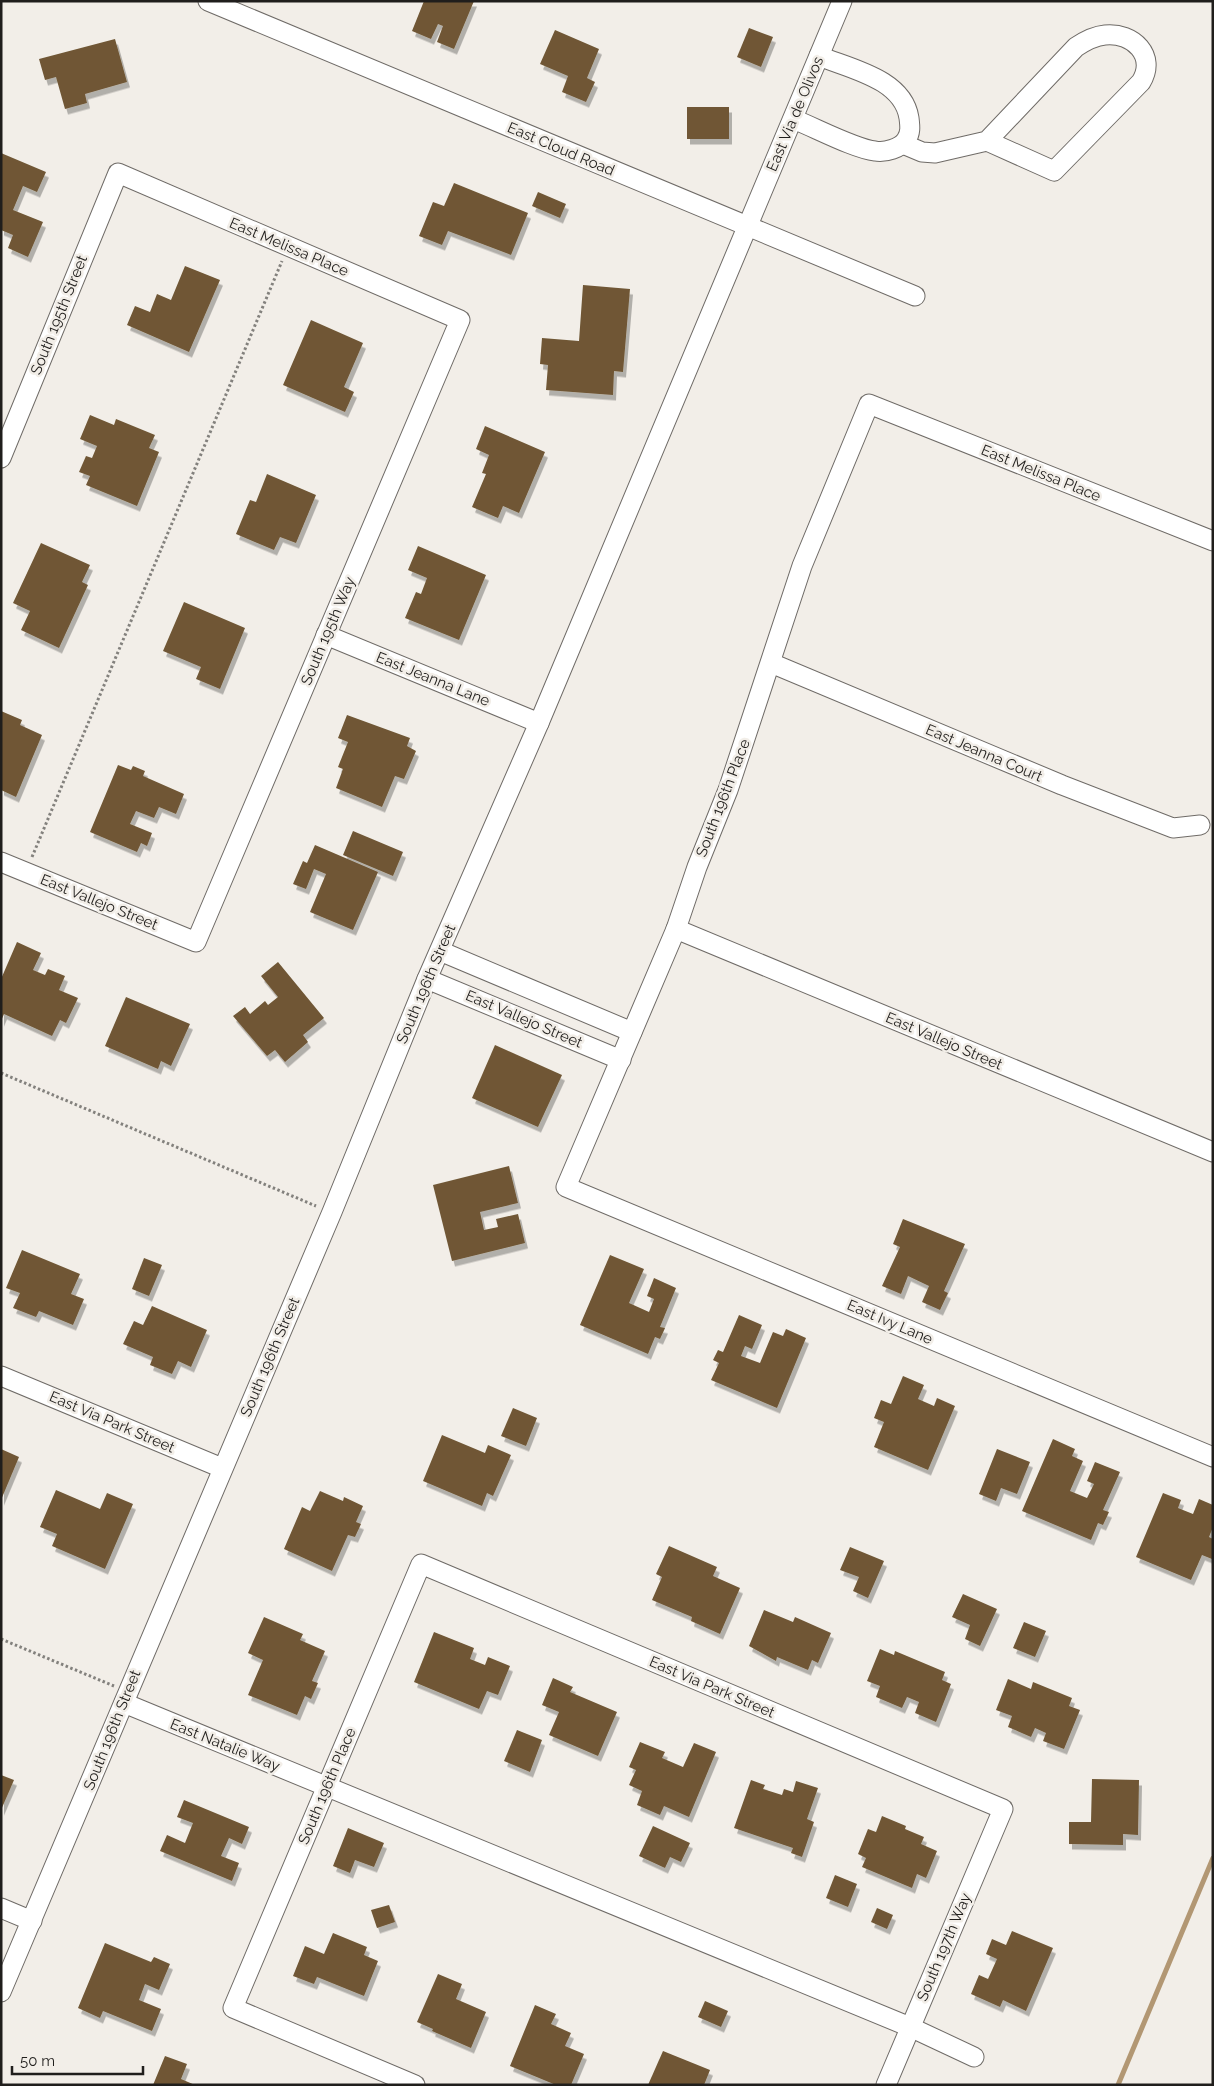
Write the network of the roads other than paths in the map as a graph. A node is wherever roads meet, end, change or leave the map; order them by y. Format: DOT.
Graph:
graph roads {
  1 [pos="208,1"];
  2 [pos="842,1"];
  3 [pos="819,56"];
  4 [pos="793,119"];
  5 [pos="986,140"];
  6 [pos="903,144"];
  7 [pos="118,173"];
  8 [pos="748,228"];
  9 [pos="916,296"];
  10 [pos="460,320"];
  11 [pos="869,404"];
  12 [pos="1,458"];
  13 [pos="1213,541"];
  14 [pos="326,635"];
  15 [pos="771,663"];
  16 [pos="539,723"];
  17 [pos="1200,825"];
  18 [pos="1,862"];
  19 [pos="676,929"];
  20 [pos="196,942"];
  21 [pos="440,951"];
  22 [pos="427,979"];
  23 [pos="576,1008"];
  24 [pos="632,1032"];
  25 [pos="563,1036"];
  26 [pos="620,1060"];
  27 [pos="1213,1152"];
  28 [pos="566,1187"];
  29 [pos="1,1376"];
  30 [pos="1213,1457"];
  31 [pos="222,1468"];
  32 [pos="421,1564"];
  33 [pos="125,1698"];
  34 [pos="327,1787"];
  35 [pos="1003,1810"];
  36 [pos="1,1908"];
  37 [pos="32,1921"];
  38 [pos="1,1992"];
  39 [pos="910,2027"];
  40 [pos="974,2057"];
  41 [pos="415,2085"];
  42 [pos="886,2085"];
  1 -- 8 [label="street, East Cloud Road"];
  2 -- 3 [label="street, East Via de Olivos"];
  3 -- 4 [label="street, East Via de Olivos"];
  3 -- 6 [label="street"];
  4 -- 6 [label="street"];
  4 -- 8 [label="street, East Via de Olivos"];
  5 -- 5 [label="street"];
  5 -- 6 [label="street"];
  7 -- 10 [label="street, East Melissa Place"];
  7 -- 12 [label="street, South 195th Street"];
  8 -- 9 [label="street, East Cloud Road"];
  8 -- 16 [label="street, East Via de Olivos"];
  10 -- 14 [label="street, South 195th Way"];
  11 -- 13 [label="street, East Melissa Place"];
  11 -- 15 [label="street, South 196th Place"];
  14 -- 16 [label="street, East Jeanna Lane"];
  14 -- 20 [label="street, South 195th Way"];
  15 -- 17 [label="street, East Jeanna Court"];
  15 -- 19 [label="street, South 196th Place"];
  16 -- 21 [label="street, South 196th Street"];
  18 -- 20 [label="street, East Vallejo Street"];
  19 -- 24 [label="street, South 196th Place"];
  19 -- 27 [label="street, East Vallejo Street"];
  21 -- 22 [label="street, South 196th Street"];
  21 -- 23 [label="street, East Vallejo Street"];
  22 -- 25 [label="street, East Vallejo Street"];
  22 -- 31 [label="street, South 196th Street"];
  23 -- 24 [label="street, East Vallejo Street"];
  23 -- 25 [label="street"];
  24 -- 26 [label="street, South 196th Place"];
  25 -- 26 [label="street, East Vallejo Street"];
  26 -- 28 [label="street, South 196th Place"];
  28 -- 30 [label="street, East Ivy Lane"];
  29 -- 31 [label="street, East Via Park Street"];
  31 -- 33 [label="street, South 196th Street"];
  32 -- 34 [label="street, South 196th Place"];
  32 -- 35 [label="street, East Via Park Street"];
  33 -- 34 [label="street, East Natalie Way"];
  33 -- 37 [label="street, South 196th Street"];
  34 -- 39 [label="street, East Natalie Way"];
  34 -- 41 [label="street, South 196th Place"];
  35 -- 39 [label="street, South 197th Way"];
  36 -- 37 [label="street"];
  37 -- 38 [label="street, South 196th Street"];
  39 -- 40 [label="street"];
  39 -- 42 [label="street, South 197th Way"];
}
